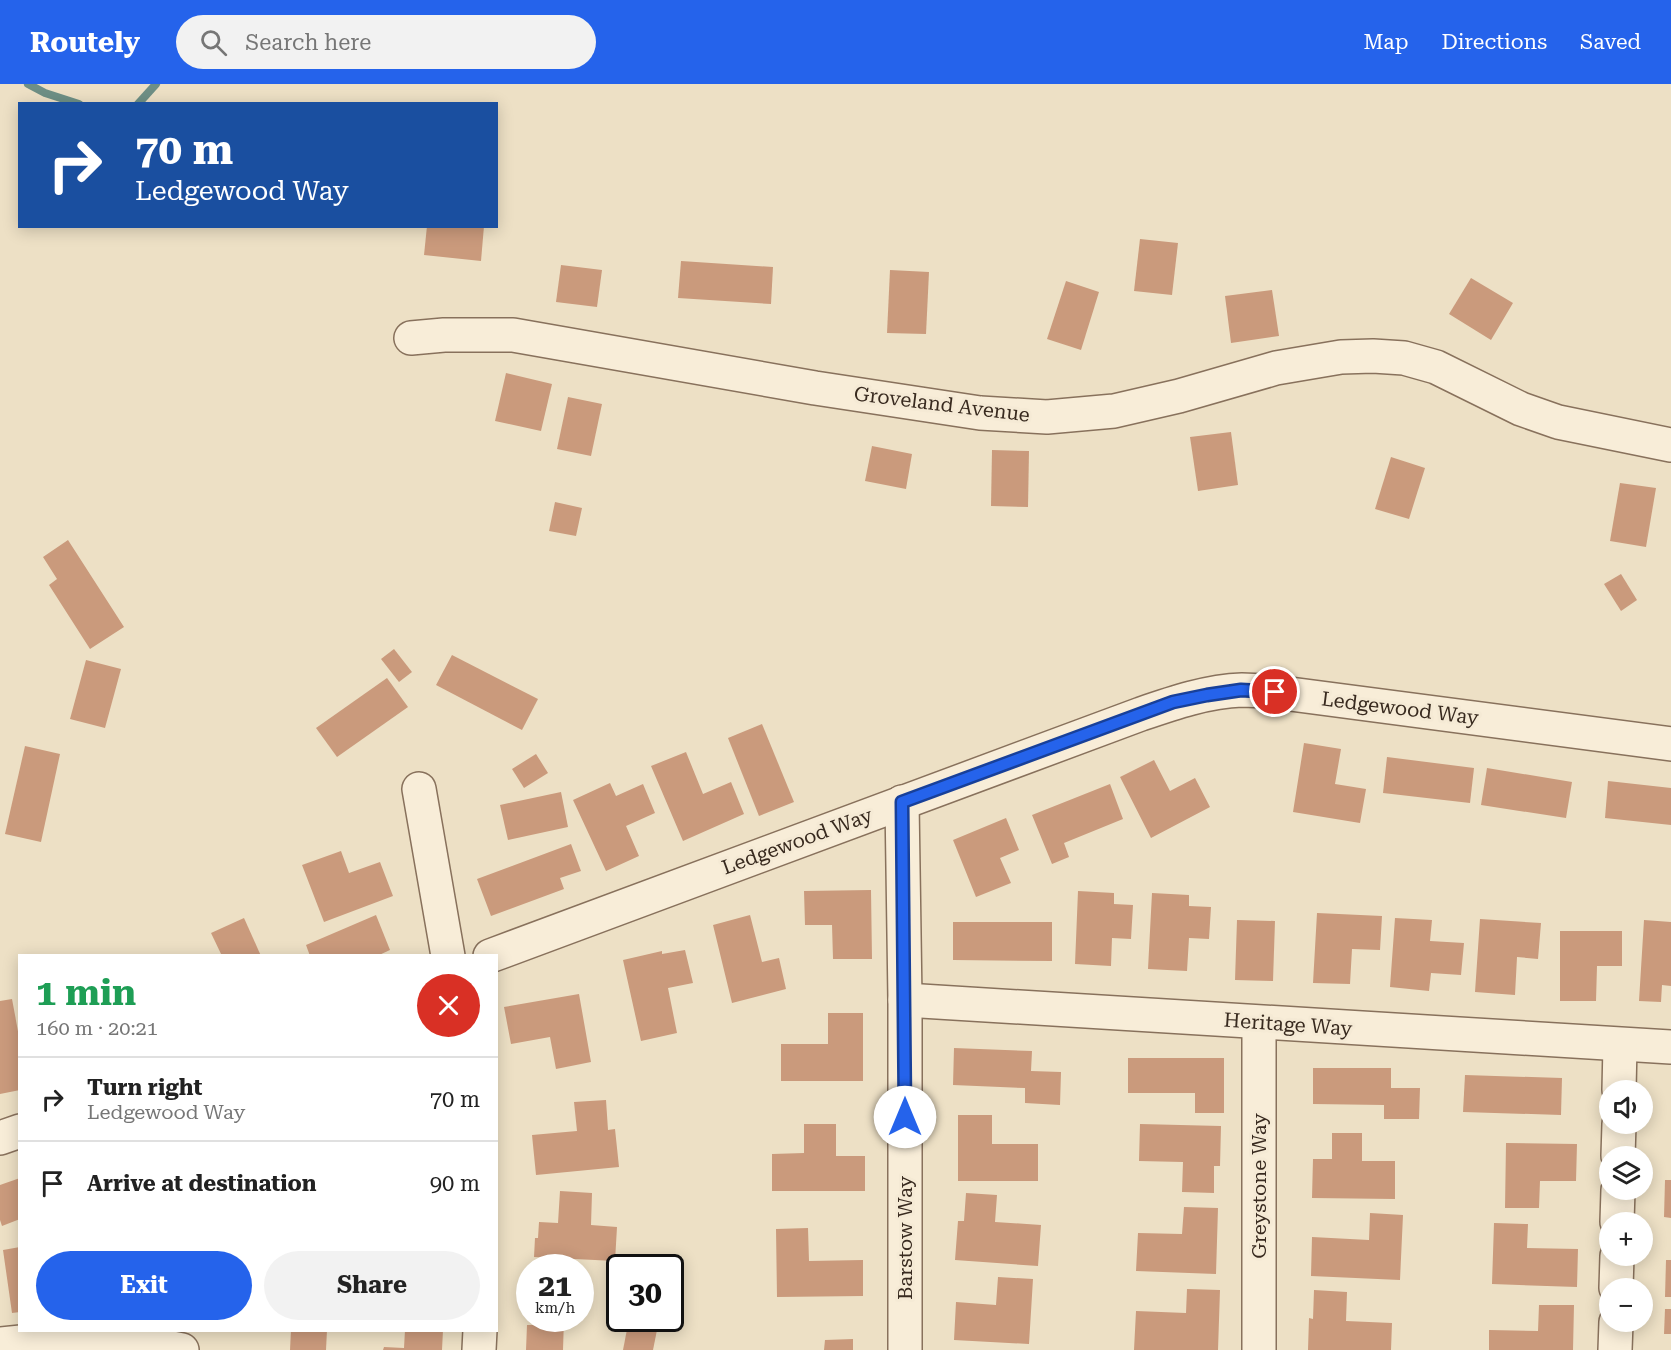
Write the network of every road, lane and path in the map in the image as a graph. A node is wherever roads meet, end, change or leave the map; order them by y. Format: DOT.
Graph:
graph roads {
  1 [pos="411,338"];
  2 [pos="1671,445"];
  3 [pos="1671,744"];
  4 [pos="419,789"];
  5 [pos="902,802"];
  6 [pos="448,954"];
  7 [pos="495,954"];
  8 [pos="905,1000"];
  9 [pos="1259,1023"];
  10 [pos="1620,1044"];
  11 [pos="1671,1047"];
  12 [pos="1619,1080"];
  13 [pos="18,1132"];
  14 [pos="0,1138"];
  15 [pos="480,1332"];
  16 [pos="1616,1332"];
  17 [pos="0,1344"];
  18 [pos="182,1350"];
  19 [pos="479,1350"];
  20 [pos="905,1350"];
  21 [pos="1259,1350"];
  22 [pos="1615,1350"];
  1 -- 2 [label="street, Groveland Avenue"];
  3 -- 5 [label="street, Ledgewood Way"];
  4 -- 6 [label="street"];
  5 -- 7 [label="street, Ledgewood Way"];
  5 -- 8 [label="street, Barstow Way"];
  8 -- 9 [label="street, Heritage Way"];
  8 -- 20 [label="street, Barstow Way"];
  9 -- 10 [label="street, Heritage Way"];
  9 -- 21 [label="street, Greystone Way"];
  10 -- 11 [label="street, Heritage Way"];
  10 -- 12 [label="street"];
  13 -- 14 [label="street"];
  15 -- 19 [label="street"];
  16 -- 22 [label="street"];
  17 -- 18 [label="street"];
}
